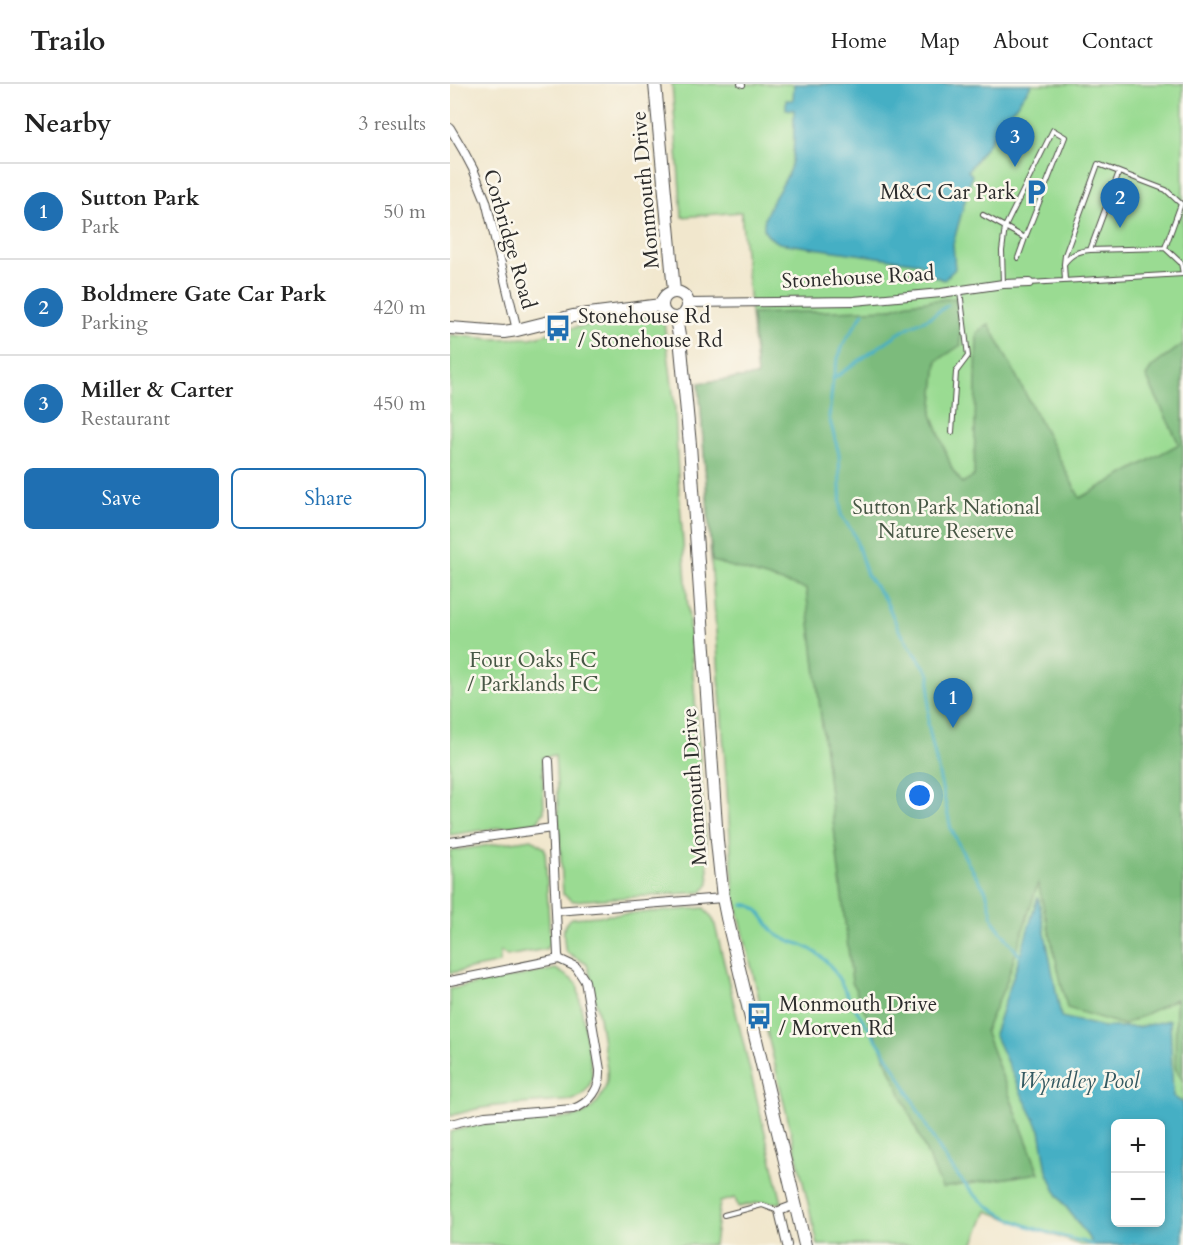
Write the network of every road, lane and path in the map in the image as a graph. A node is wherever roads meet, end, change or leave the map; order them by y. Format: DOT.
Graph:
graph roads {
  1 [pos="655,84"];
  2 [pos="450,128"];
  3 [pos="1119,172"];
  4 [pos="983,215"];
  5 [pos="1005,227"];
  6 [pos="1025,238"];
  7 [pos="1165,248"];
  8 [pos="1090,250"];
  9 [pos="1018,258"];
  10 [pos="1064,264"];
  11 [pos="1183,274"];
  12 [pos="1065,281"];
  13 [pos="1029,283"];
  14 [pos="1003,284"];
  15 [pos="674,291"];
  16 [pos="960,291"];
  17 [pos="688,303"];
  18 [pos="661,305"];
  19 [pos="676,318"];
  20 [pos="450,328"];
  21 [pos="517,330"];
  22 [pos="952,432"];
  23 [pos="549,761"];
  24 [pos="552,828"];
  25 [pos="450,842"];
  26 [pos="723,898"];
  27 [pos="556,911"];
  28 [pos="559,959"];
  29 [pos="450,981"];
  30 [pos="450,1125"];
  31 [pos="795,1205"];
  32 [pos="779,1211"];
  33 [pos="724,1215"];
  34 [pos="787,1245"];
  35 [pos="805,1245"];
  1 -- 15 [label="street, Monmouth Drive"];
  2 -- 21 [label="street, Corbridge Road"];
  3 -- 7 [label="lane"];
  3 -- 8 [label="lane"];
  3 -- 10 [label="lane"];
  4 -- 5 [label="lane"];
  5 -- 6 [label="lane"];
  5 -- 6 [label="lane"];
  5 -- 14 [label="lane"];
  6 -- 9 [label="lane"];
  7 -- 8 [label="lane"];
  7 -- 11 [label="lane"];
  8 -- 10 [label="lane"];
  10 -- 12 [label="lane"];
  11 -- 12 [label="lane"];
  12 -- 13 [label="lane"];
  13 -- 14 [label="street, Stonehouse Road"];
  14 -- 16 [label="street, Stonehouse Road"];
  15 -- 17 [label="street"];
  15 -- 18 [label="street"];
  16 -- 17 [label="street, Stonehouse Road"];
  16 -- 22 [label="lane"];
  17 -- 19 [label="street"];
  18 -- 19 [label="street"];
  18 -- 21 [label="street"];
  19 -- 26 [label="street, Monmouth Drive"];
  20 -- 21 [label="street"];
  23 -- 24 [label="street"];
  24 -- 25 [label="street"];
  24 -- 27 [label="street"];
  26 -- 27 [label="street"];
  26 -- 31 [label="street, Monmouth Drive"];
  27 -- 28 [label="street"];
  28 -- 29 [label="street"];
  28 -- 30 [label="street"];
  31 -- 32 [label="street"];
  31 -- 35 [label="street, Monmouth Drive"];
  32 -- 33 [label="lane"];
  32 -- 34 [label="street"];
}
